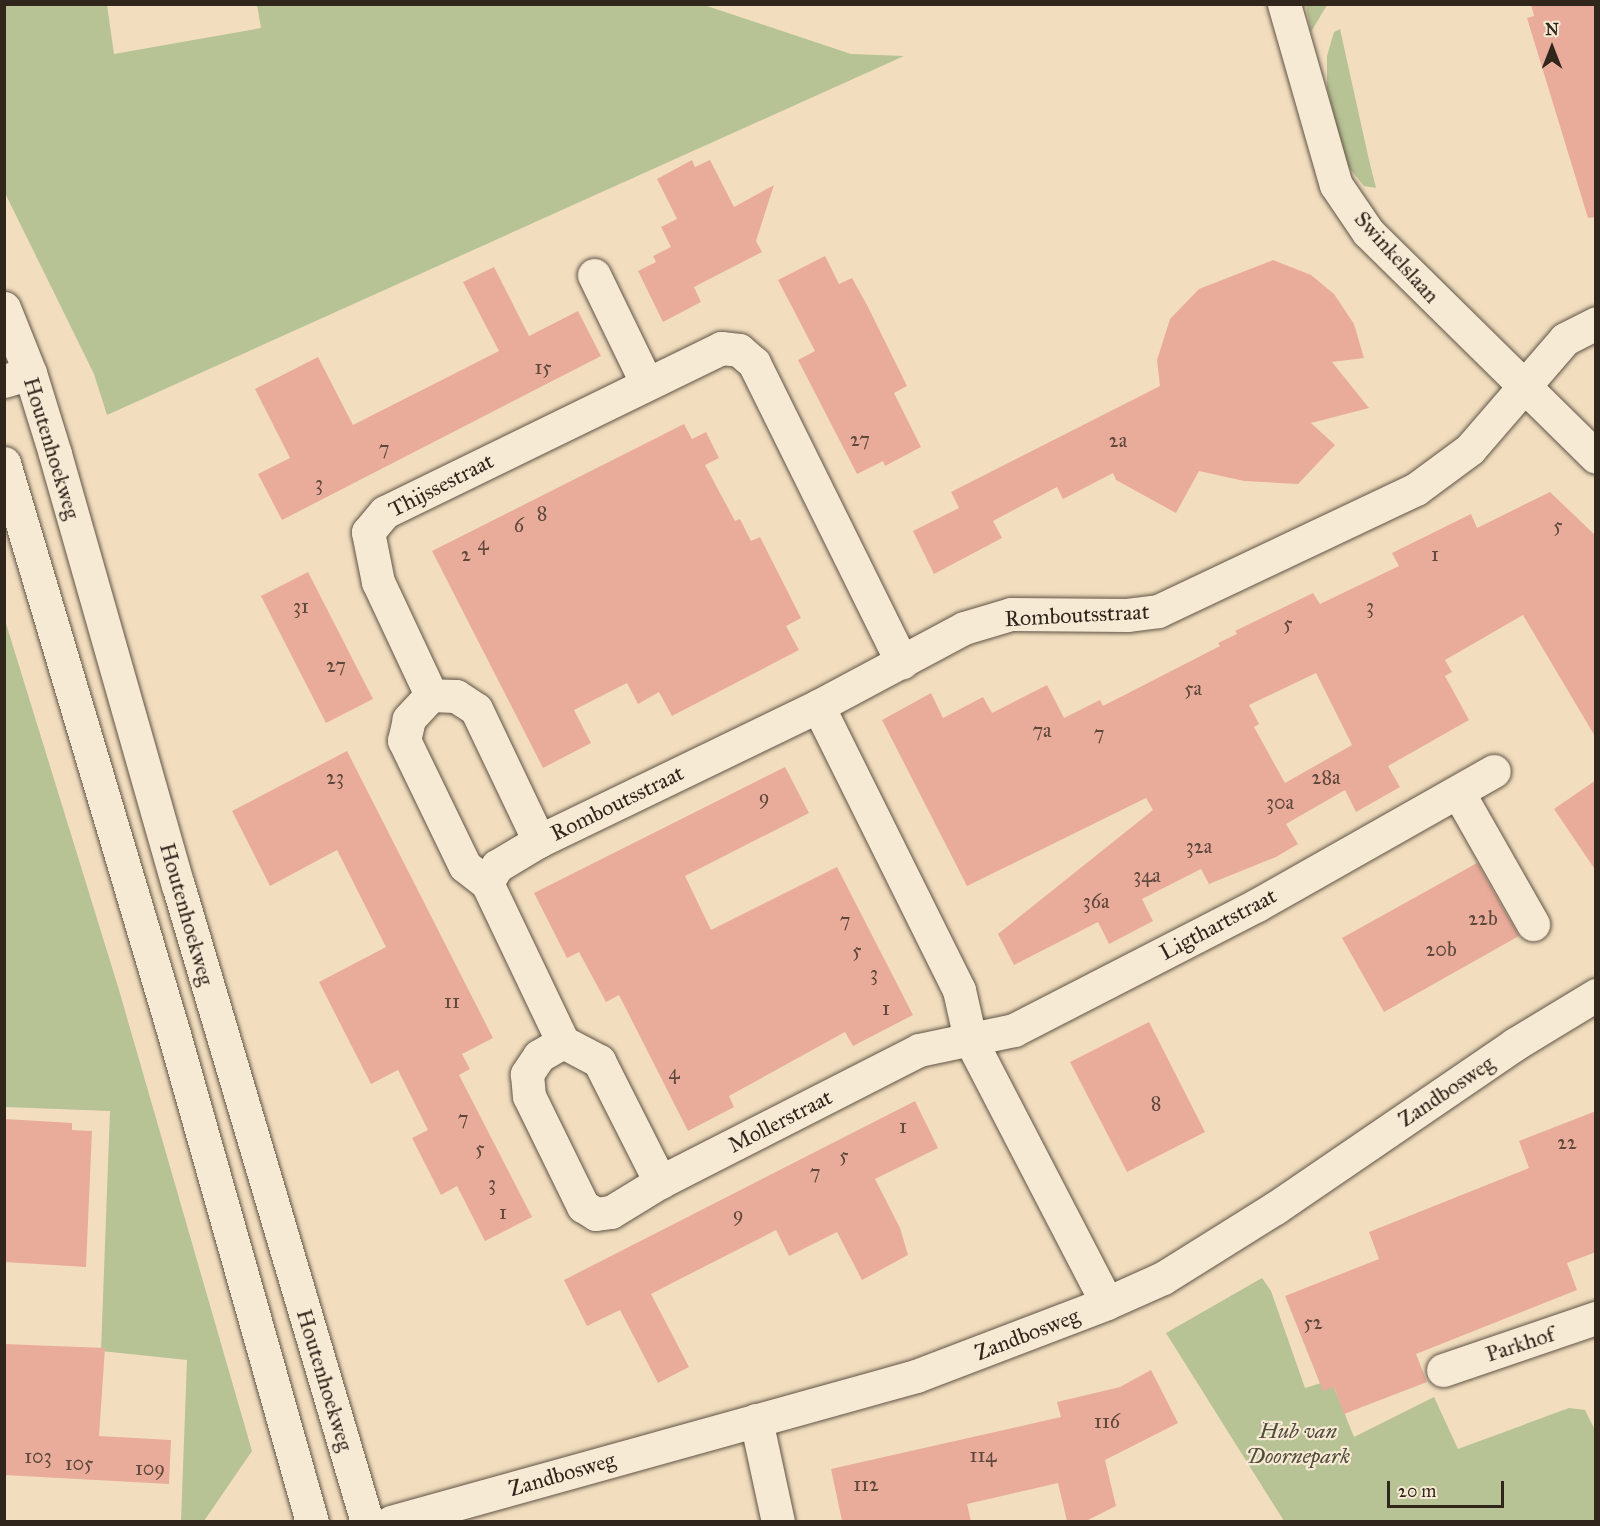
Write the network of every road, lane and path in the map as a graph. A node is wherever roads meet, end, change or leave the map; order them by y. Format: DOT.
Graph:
graph roads {
  1 [pos="1284,4"];
  2 [pos="594,275"];
  3 [pos="4,308"];
  4 [pos="1596,323"];
  5 [pos="17,377"];
  6 [pos="646,382"];
  7 [pos="1525,390"];
  8 [pos="1596,457"];
  9 [pos="4,463"];
  10 [pos="902,662"];
  11 [pos="431,696"];
  12 [pos="818,706"];
  13 [pos="1494,771"];
  14 [pos="1458,792"];
  15 [pos="539,841"];
  16 [pos="487,883"];
  17 [pos="1533,924"];
  18 [pos="1596,994"];
  19 [pos="970,1039"];
  20 [pos="563,1042"];
  21 [pos="660,1182"];
  22 [pos="1107,1302"];
  23 [pos="1596,1318"];
  24 [pos="1443,1370"];
  25 [pos="756,1420"];
  26 [pos="312,1521"];
  27 [pos="368,1521"];
  28 [pos="391,1521"];
  29 [pos="778,1521"];
  1 -- 7 [label="street, Swinkelslaan"];
  2 -- 6 [label="street"];
  3 -- 5 [label="street, Houtenhoekweg"];
  4 -- 7 [label="street, Romboutsstraat"];
  5 -- 27 [label="street, Houtenhoekweg"];
  6 -- 10 [label="street, Thijssestraat"];
  6 -- 11 [label="street, Thijssestraat"];
  7 -- 8 [label="street, Swinkelslaan"];
  7 -- 10 [label="street, Romboutsstraat"];
  9 -- 26 [label="street, Houtenhoekweg"];
  10 -- 12 [label="street, Romboutsstraat"];
  11 -- 15 [label="street"];
  11 -- 16 [label="street"];
  12 -- 15 [label="street, Romboutsstraat"];
  12 -- 19 [label="street"];
  13 -- 14 [label="street, Ligthartstraat"];
  14 -- 17 [label="street"];
  14 -- 19 [label="street, Ligthartstraat"];
  15 -- 16 [label="street, Romboutsstraat"];
  16 -- 20 [label="street"];
  18 -- 22 [label="street, Zandbosweg"];
  19 -- 21 [label="street, Mollerstraat"];
  19 -- 22 [label="street"];
  20 -- 21 [label="street"];
  20 -- 21 [label="street, Mollerstraat"];
  22 -- 25 [label="street, Zandbosweg"];
  23 -- 24 [label="street, Parkhof"];
  25 -- 28 [label="street, Zandbosweg"];
  25 -- 29 [label="street"];
}
